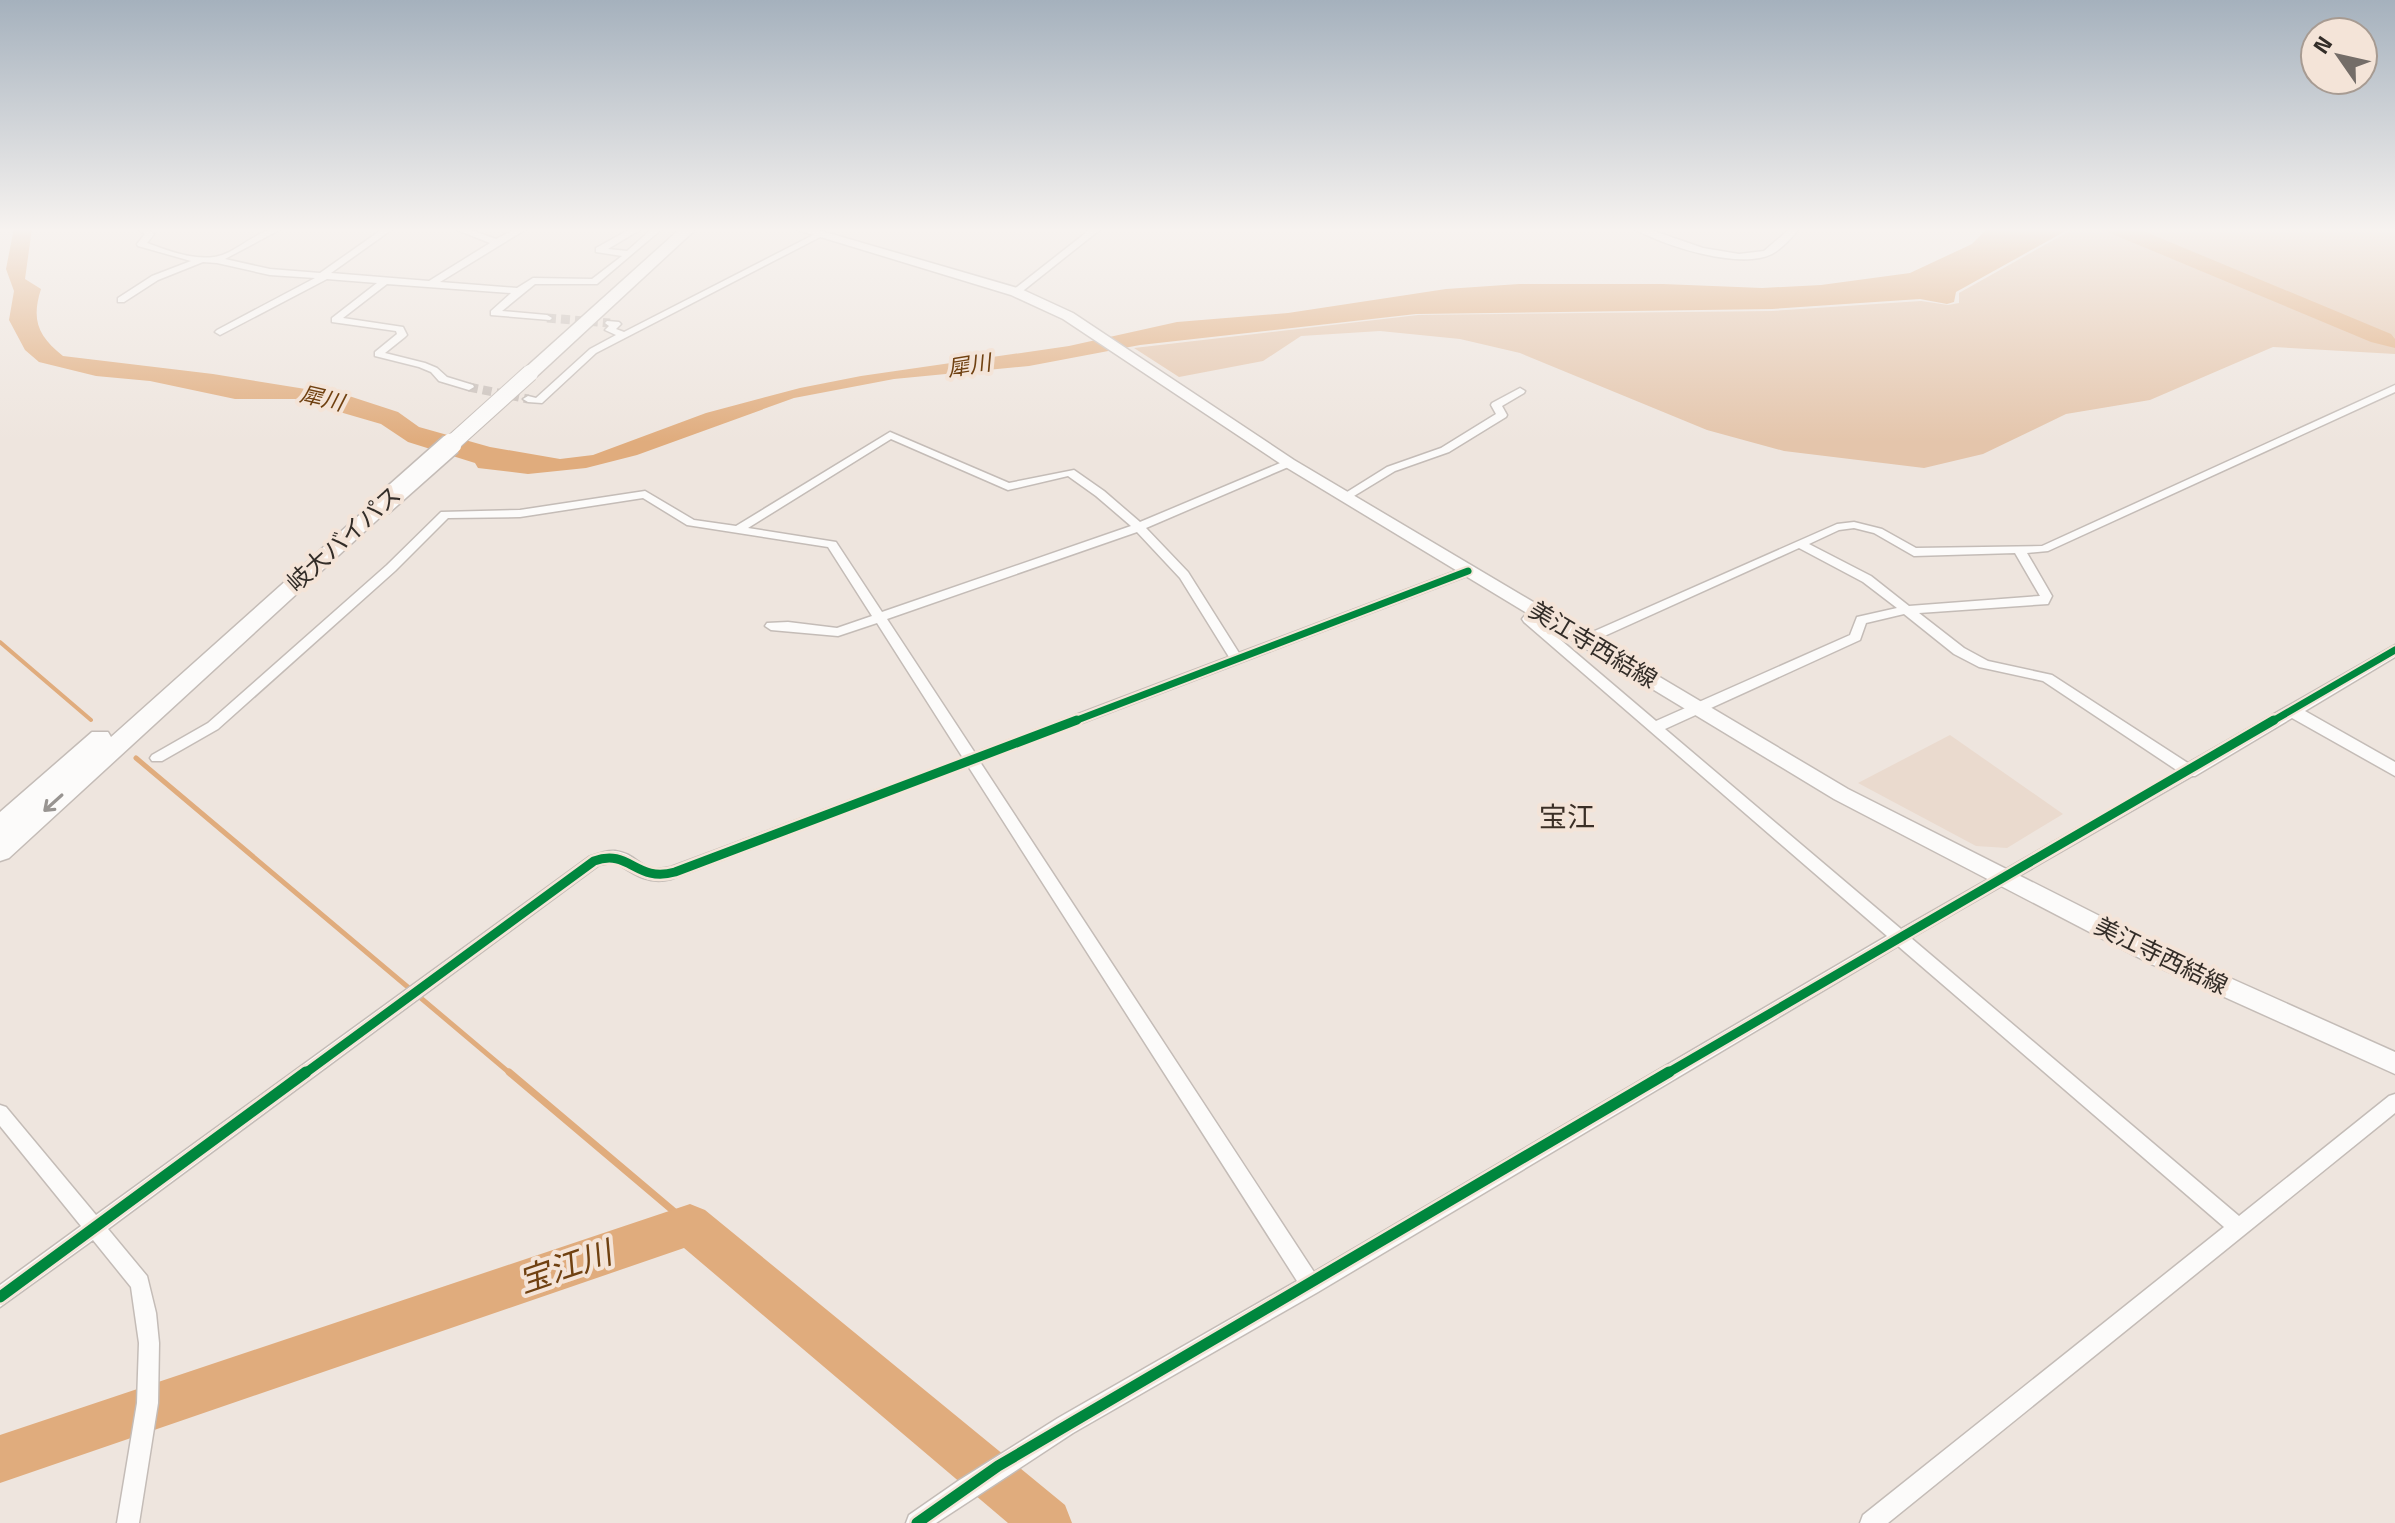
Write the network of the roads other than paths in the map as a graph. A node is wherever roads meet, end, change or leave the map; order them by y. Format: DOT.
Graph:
graph roads {
  1 [pos="281,299"];
  2 [pos="362,299"];
  3 [pos="510,299"];
  4 [pos="598,299"];
  5 [pos="607,299"];
  6 [pos="694,299"];
  7 [pos="1031,299"];
  8 [pos="547,318"];
  9 [pos="610,323"];
  10 [pos="220,332"];
  11 [pos="624,335"];
  12 [pos="521,372"];
  13 [pos="469,387"];
  14 [pos="2395,388"];
  15 [pos="1520,391"];
  16 [pos="528,399"];
  17 [pos="1289,463"];
  18 [pos="1345,497"];
  19 [pos="373,505"];
  20 [pos="1137,528"];
  21 [pos="739,529"];
  22 [pos="1800,544"];
  23 [pos="2019,550"];
  24 [pos="1468,571"];
  25 [pos="1907,610"];
  26 [pos="1539,612"];
  27 [pos="880,618"];
  28 [pos="771,626"];
  29 [pos="1585,640"];
  30 [pos="2395,650"];
  31 [pos="1236,659"];
  32 [pos="1697,707"];
  33 [pos="2292,711"];
  34 [pos="1656,727"];
  35 [pos="157,758"];
  36 [pos="972,760"];
  37 [pos="2395,770"];
  38 [pos="2189,771"];
  39 [pos="0,826"];
  40 [pos="0,851"];
  41 [pos="2002,877"];
  42 [pos="1900,935"];
  43 [pos="2395,1063"];
  44 [pos="2395,1102"];
  45 [pos="0,1113"];
  46 [pos="95,1227"];
  47 [pos="2239,1228"];
  48 [pos="1311,1285"];
  49 [pos="0,1297"];
  50 [pos="128,1523"];
  51 [pos="917,1523"];
  52 [pos="1871,1523"];
  1 -- 10 [label="street"];
  2 -- 13 [label="street"];
  3 -- 8 [label="street"];
  4 -- 12 [label="highway, 岐大バイパス"];
  5 -- 12 [label="highway, 岐大バイパス"];
  6 -- 11 [label="street"];
  7 -- 17 [label="main road, 美江寺西結線"];
  9 -- 11 [label="street"];
  11 -- 16 [label="street"];
  12 -- 19 [label="highway, 岐大バイパス, bridge"];
  14 -- 23 [label="street"];
  15 -- 18 [label="street"];
  17 -- 18 [label="main road, 美江寺西結線"];
  17 -- 20 [label="street"];
  18 -- 24 [label="main road, 美江寺西結線"];
  19 -- 39 [label="highway, 岐大バイパス"];
  19 -- 40 [label="highway, 岐大バイパス, one-way"];
  20 -- 21 [label="street"];
  20 -- 27 [label="street"];
  20 -- 31 [label="street"];
  21 -- 27 [label="street"];
  21 -- 35 [label="street"];
  22 -- 23 [label="street"];
  22 -- 25 [label="street"];
  22 -- 29 [label="street"];
  23 -- 25 [label="street"];
  24 -- 26 [label="main road, 美江寺西結線"];
  24 -- 31 [label="street"];
  25 -- 32 [label="street"];
  25 -- 38 [label="street"];
  26 -- 29 [label="main road, 美江寺西結線"];
  26 -- 34 [label="street"];
  27 -- 28 [label="street"];
  27 -- 36 [label="street"];
  29 -- 32 [label="main road, 美江寺西結線"];
  30 -- 33 [label="street"];
  31 -- 36 [label="street"];
  32 -- 34 [label="street"];
  32 -- 41 [label="main road, 美江寺西結線"];
  33 -- 37 [label="street"];
  33 -- 38 [label="street"];
  34 -- 42 [label="street"];
  36 -- 46 [label="street"];
  36 -- 48 [label="street"];
  38 -- 41 [label="street"];
  41 -- 42 [label="street"];
  41 -- 43 [label="main road, 美江寺西結線"];
  42 -- 47 [label="street"];
  42 -- 48 [label="street"];
  44 -- 47 [label="street"];
  45 -- 46 [label="street"];
  46 -- 49 [label="street"];
  46 -- 50 [label="street"];
  47 -- 52 [label="street"];
  48 -- 51 [label="street"];
}
